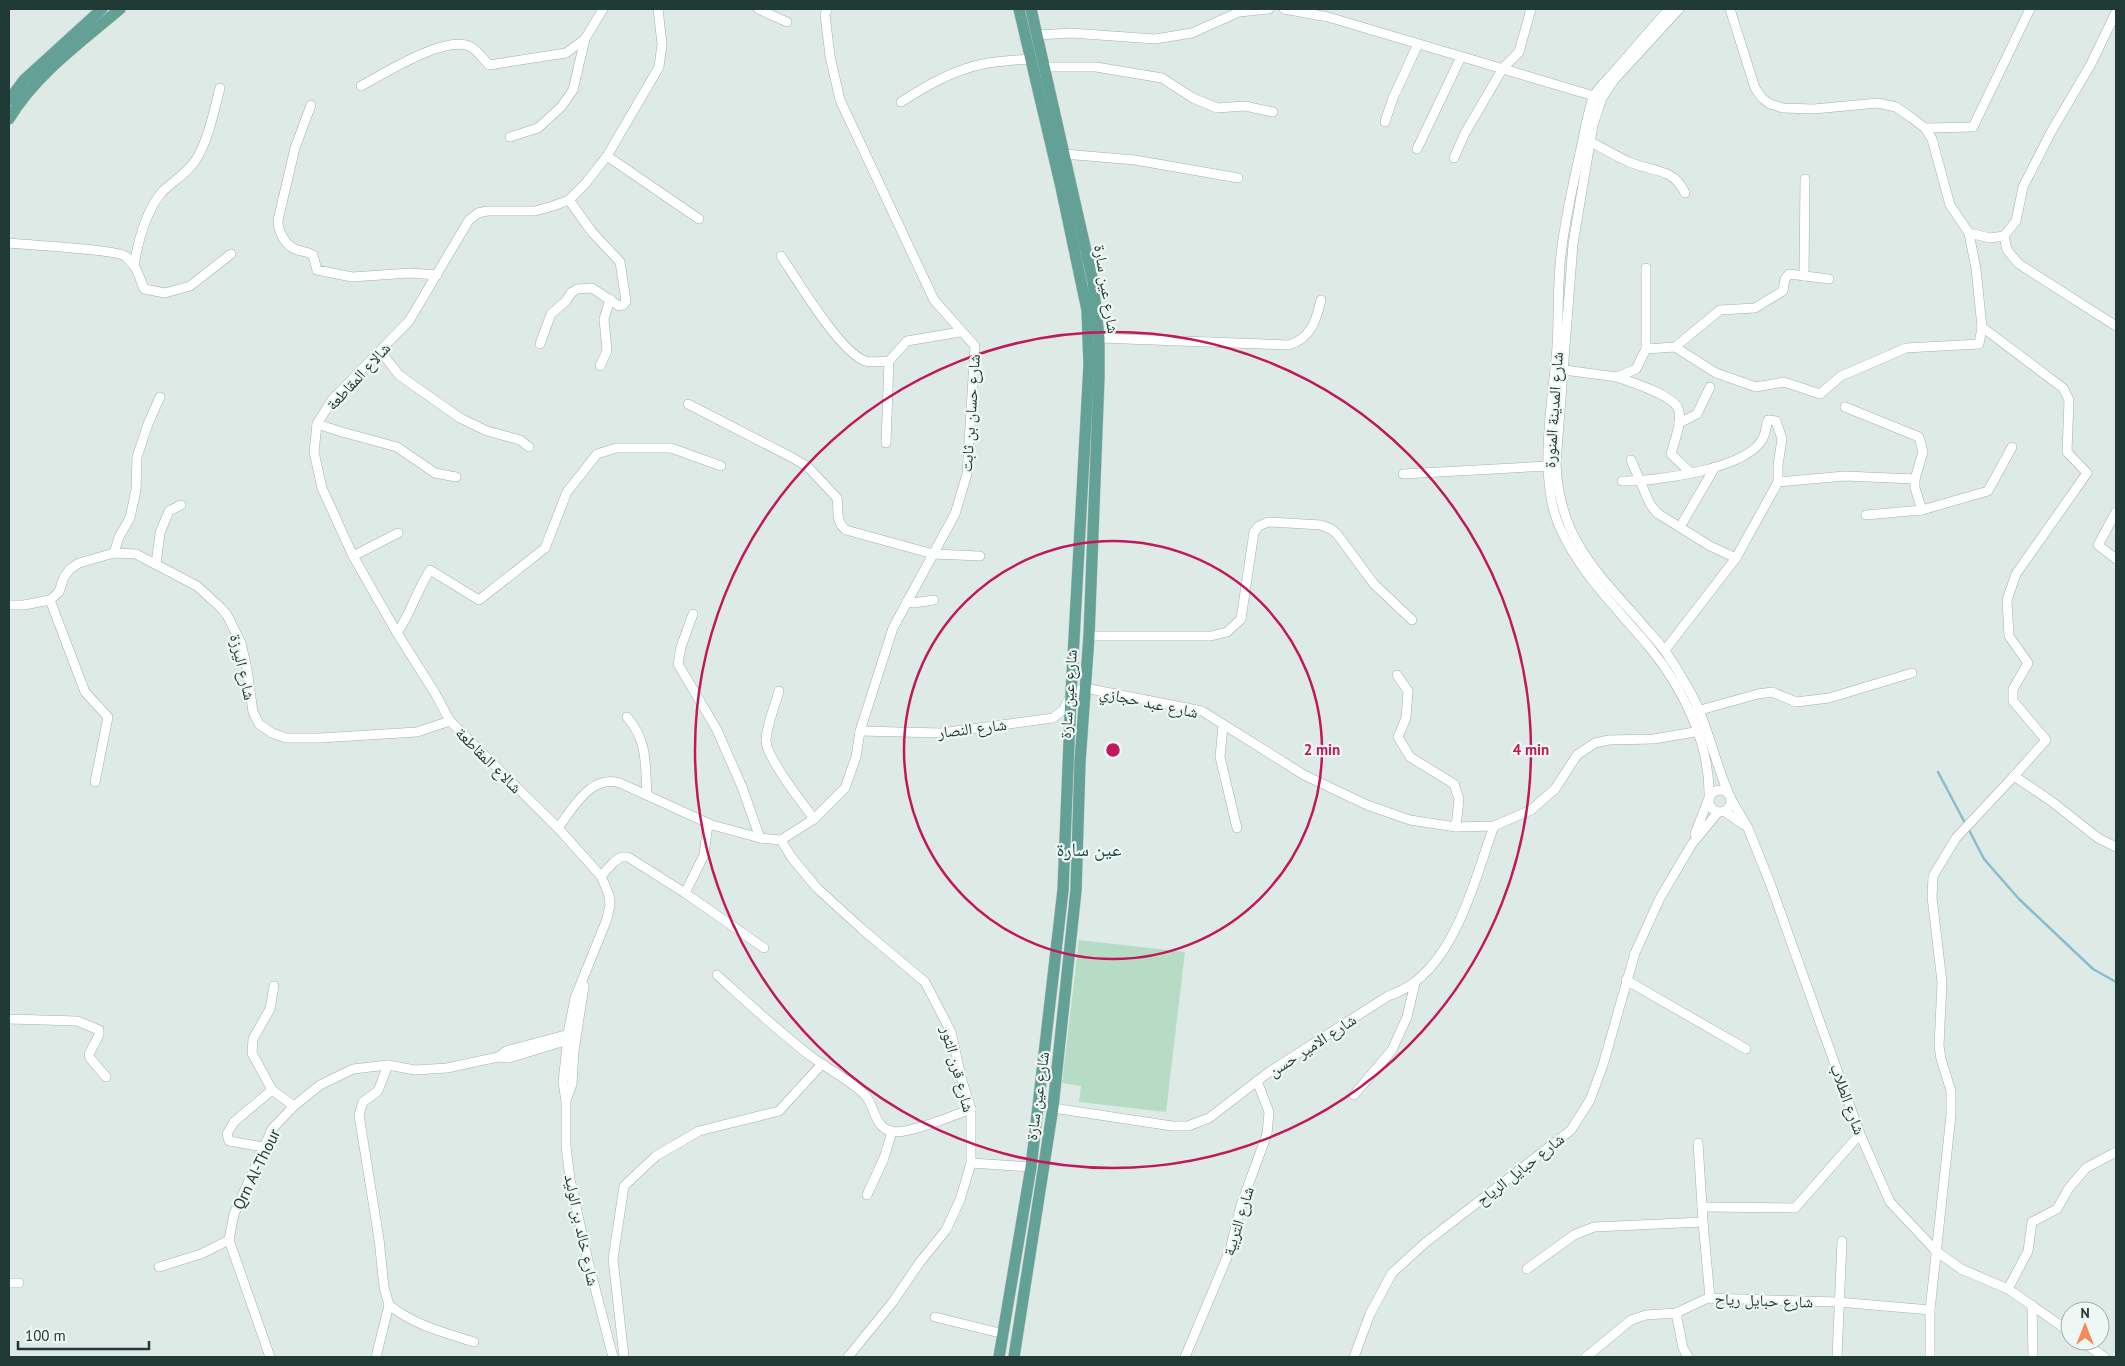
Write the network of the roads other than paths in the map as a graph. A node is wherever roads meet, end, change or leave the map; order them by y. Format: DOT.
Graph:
graph roads {
  1 [pos="102,9"];
  2 [pos="120,9"];
  3 [pos="603,9"];
  4 [pos="658,9"];
  5 [pos="758,9"];
  6 [pos="827,9"];
  7 [pos="1019,9"];
  8 [pos="1031,9"];
  9 [pos="1269,9"];
  10 [pos="1284,9"];
  11 [pos="1531,9"];
  12 [pos="1670,9"];
  13 [pos="1679,9"];
  14 [pos="1730,9"];
  15 [pos="2030,9"];
  16 [pos="2116,12"];
  17 [pos="787,22"];
  18 [pos="1038,35"];
  19 [pos="584,39"];
  20 [pos="1418,44"];
  21 [pos="1461,56"];
  22 [pos="1030,59"];
  23 [pos="1044,66"];
  24 [pos="1503,68"];
  25 [pos="361,86"];
  26 [pos="220,88"];
  27 [pos="1594,96"];
  28 [pos="9,100"];
  29 [pos="901,102"];
  30 [pos="311,105"];
  31 [pos="1273,112"];
  32 [pos="9,120"];
  33 [pos="1385,122"];
  34 [pos="1924,128"];
  35 [pos="510,136"];
  36 [pos="1591,142"];
  37 [pos="1417,149"];
  38 [pos="1064,154"];
  39 [pos="607,156"];
  40 [pos="1454,158"];
  41 [pos="1238,178"];
  42 [pos="1805,179"];
  43 [pos="1685,193"];
  44 [pos="569,200"];
  45 [pos="699,219"];
  46 [pos="1969,233"];
  47 [pos="2004,236"];
  48 [pos="9,244"];
  49 [pos="231,254"];
  50 [pos="781,256"];
  51 [pos="134,265"];
  52 [pos="1646,268"];
  53 [pos="437,275"];
  54 [pos="1804,276"];
  55 [pos="1829,279"];
  56 [pos="610,300"];
  57 [pos="1321,300"];
  58 [pos="2116,326"];
  59 [pos="1982,328"];
  60 [pos="960,332"];
  61 [pos="1099,338"];
  62 [pos="540,344"];
  63 [pos="1675,347"];
  64 [pos="1646,349"];
  65 [pos="381,352"];
  66 [pos="888,361"];
  67 [pos="600,366"];
  68 [pos="1564,370"];
  69 [pos="1617,377"];
  70 [pos="1710,387"];
  71 [pos="160,396"];
  72 [pos="688,404"];
  73 [pos="1845,406"];
  74 [pos="1679,423"];
  75 [pos="317,424"];
  76 [pos="886,443"];
  77 [pos="529,446"];
  78 [pos="2012,447"];
  79 [pos="1631,460"];
  80 [pos="720,466"];
  81 [pos="1548,466"];
  82 [pos="1715,467"];
  83 [pos="1691,473"];
  84 [pos="1403,474"];
  85 [pos="456,477"];
  86 [pos="1915,479"];
  87 [pos="1622,482"];
  88 [pos="1641,482"];
  89 [pos="1778,482"];
  90 [pos="181,505"];
  91 [pos="1922,510"];
  92 [pos="1866,516"];
  93 [pos="2114,518"];
  94 [pos="1680,527"];
  95 [pos="398,533"];
  96 [pos="114,553"];
  97 [pos="933,554"];
  98 [pos="353,556"];
  99 [pos="980,556"];
  100 [pos="1736,558"];
  101 [pos="2116,559"];
  102 [pos="156,564"];
  103 [pos="50,600"];
  104 [pos="934,600"];
  105 [pos="907,601"];
  106 [pos="9,605"];
  107 [pos="694,614"];
  108 [pos="1412,620"];
  109 [pos="397,633"];
  110 [pos="1089,636"];
  111 [pos="1665,650"];
  112 [pos="1912,673"];
  113 [pos="1398,675"];
  114 [pos="1085,688"];
  115 [pos="779,691"];
  116 [pos="1071,694"];
  117 [pos="1694,712"];
  118 [pos="627,717"];
  119 [pos="450,721"];
  120 [pos="1223,726"];
  121 [pos="860,731"];
  122 [pos="1702,731"];
  123 [pos="2014,776"];
  124 [pos="95,782"];
  125 [pos="647,795"];
  126 [pos="1730,796"];
  127 [pos="1708,798"];
  128 [pos="1721,812"];
  129 [pos="814,819"];
  130 [pos="708,824"];
  131 [pos="1494,826"];
  132 [pos="1456,827"];
  133 [pos="558,828"];
  134 [pos="1237,828"];
  135 [pos="1748,828"];
  136 [pos="760,838"];
  137 [pos="781,840"];
  138 [pos="1692,844"];
  139 [pos="2116,847"];
  140 [pos="601,876"];
  141 [pos="685,893"];
  142 [pos="764,948"];
  143 [pos="717,975"];
  144 [pos="1626,980"];
  145 [pos="1415,983"];
  146 [pos="274,986"];
  147 [pos="9,1019"];
  148 [pos="571,1035"];
  149 [pos="1746,1049"];
  150 [pos="822,1064"];
  151 [pos="388,1065"];
  152 [pos="106,1077"];
  153 [pos="1257,1081"];
  154 [pos="272,1090"];
  155 [pos="1354,1094"];
  156 [pos="294,1106"];
  157 [pos="1040,1106"];
  158 [pos="1053,1107"];
  159 [pos="971,1109"];
  160 [pos="892,1132"];
  161 [pos="1860,1134"];
  162 [pos="1698,1143"];
  163 [pos="263,1147"];
  164 [pos="2116,1152"];
  165 [pos="971,1163"];
  166 [pos="1032,1166"];
  167 [pos="867,1195"];
  168 [pos="1702,1207"];
  169 [pos="1703,1222"];
  170 [pos="229,1240"];
  171 [pos="1842,1241"];
  172 [pos="1936,1252"];
  173 [pos="159,1267"];
  174 [pos="1527,1268"];
  175 [pos="9,1283"];
  176 [pos="19,1283"];
  177 [pos="2008,1289"];
  178 [pos="1710,1298"];
  179 [pos="1838,1302"];
  180 [pos="389,1305"];
  181 [pos="2032,1305"];
  182 [pos="1930,1310"];
  183 [pos="1676,1313"];
  184 [pos="935,1317"];
  185 [pos="2060,1325"];
  186 [pos="1004,1334"];
  187 [pos="474,1342"];
  188 [pos="270,1357"];
  189 [pos="376,1357"];
  190 [pos="613,1357"];
  191 [pos="624,1357"];
  192 [pos="848,1357"];
  193 [pos="999,1357"];
  194 [pos="1014,1357"];
  195 [pos="1185,1357"];
  196 [pos="1354,1357"];
  197 [pos="1586,1357"];
  198 [pos="1688,1357"];
  199 [pos="1837,1357"];
  200 [pos="1930,1357"];
  201 [pos="2033,1357"];
  1 -- 28 [label="main road"];
  2 -- 32 [label="main road"];
  3 -- 19 [label="street"];
  4 -- 39 [label="street"];
  5 -- 17 [label="street"];
  6 -- 60 [label="street, شارع حسان بن ثابت"];
  7 -- 22 [label="main road, شارع عين سارة"];
  8 -- 18 [label="main road, شارع عين سارة"];
  9 -- 18 [label="street"];
  10 -- 20 [label="street"];
  11 -- 24 [label="street"];
  12 -- 27 [label="street, شارع المدينة المنورة"];
  13 -- 36 [label="street, شارع المدينة المنورة"];
  14 -- 34 [label="street"];
  15 -- 34 [label="street"];
  16 -- 47 [label="street"];
  18 -- 23 [label="main road, شارع عين سارة"];
  19 -- 25 [label="street"];
  19 -- 35 [label="street"];
  20 -- 21 [label="street"];
  20 -- 33 [label="street"];
  21 -- 24 [label="street"];
  21 -- 37 [label="street"];
  22 -- 29 [label="street"];
  22 -- 116 [label="main road, شارع عين سارة"];
  23 -- 31 [label="street"];
  23 -- 38 [label="main road, شارع عين سارة"];
  24 -- 27 [label="street"];
  24 -- 40 [label="street"];
  26 -- 51 [label="street"];
  27 -- 81 [label="street, شارع المدينة المنورة"];
  30 -- 53 [label="street"];
  34 -- 46 [label="street"];
  36 -- 43 [label="street"];
  36 -- 68 [label="street, شارع المدينة المنورة"];
  38 -- 41 [label="street"];
  38 -- 61 [label="main road, شارع عين سارة"];
  39 -- 44 [label="street"];
  39 -- 45 [label="street"];
  42 -- 54 [label="street"];
  44 -- 53 [label="street, شالاع المقاطعة"];
  44 -- 56 [label="street"];
  46 -- 47 [label="street"];
  46 -- 59 [label="street"];
  47 -- 58 [label="street"];
  48 -- 51 [label="street"];
  49 -- 51 [label="street"];
  50 -- 66 [label="street"];
  52 -- 64 [label="street"];
  53 -- 65 [label="street, شالاع المقاطعة"];
  54 -- 55 [label="street"];
  54 -- 63 [label="street"];
  56 -- 62 [label="street"];
  56 -- 67 [label="street"];
  57 -- 61 [label="street"];
  59 -- 63 [label="street"];
  59 -- 123 [label="street"];
  60 -- 66 [label="street"];
  60 -- 97 [label="street, شارع حسان بن ثابت"];
  61 -- 110 [label="main road, شارع عين سارة"];
  63 -- 64 [label="street"];
  64 -- 69 [label="street"];
  65 -- 75 [label="street, شالاع المقاطعة"];
  65 -- 77 [label="street"];
  66 -- 76 [label="street"];
  68 -- 69 [label="street"];
  68 -- 111 [label="street, شارع المدينة المنورة"];
  69 -- 74 [label="street"];
  70 -- 74 [label="street"];
  71 -- 96 [label="street"];
  72 -- 97 [label="street"];
  73 -- 86 [label="street"];
  74 -- 83 [label="street"];
  75 -- 85 [label="street"];
  75 -- 98 [label="street, شالاع المقاطعة"];
  78 -- 91 [label="street"];
  79 -- 88 [label="street"];
  80 -- 109 [label="street"];
  81 -- 84 [label="street"];
  81 -- 117 [label="street, شارع المدينة المنورة"];
  82 -- 83 [label="street"];
  82 -- 89 [label="street"];
  82 -- 94 [label="street"];
  83 -- 88 [label="street"];
  86 -- 89 [label="street"];
  86 -- 91 [label="street"];
  87 -- 88 [label="street"];
  88 -- 94 [label="street"];
  89 -- 100 [label="street"];
  90 -- 102 [label="street"];
  91 -- 92 [label="street"];
  93 -- 101 [label="street"];
  94 -- 100 [label="street"];
  95 -- 98 [label="street"];
  96 -- 102 [label="street, شارع اليرزة"];
  96 -- 103 [label="street, شارع اليرزة"];
  97 -- 99 [label="street"];
  97 -- 105 [label="street, شارع حسان بن ثابت"];
  98 -- 109 [label="street, شالاع المقاطعة"];
  100 -- 111 [label="street"];
  102 -- 119 [label="street, شارع اليرزة"];
  103 -- 106 [label="street"];
  103 -- 124 [label="street"];
  104 -- 105 [label="street"];
  105 -- 121 [label="street, شارع حسان بن ثابت"];
  107 -- 136 [label="street"];
  108 -- 110 [label="street"];
  109 -- 119 [label="street, شالاع المقاطعة"];
  110 -- 114 [label="main road, شارع عين سارة"];
  111 -- 117 [label="street, شارع المدينة المنورة"];
  112 -- 117 [label="street"];
  113 -- 132 [label="street"];
  114 -- 116 [label="street, شارع عبد حجازي"];
  114 -- 120 [label="street, شارع عبد حجازي"];
  114 -- 158 [label="main road, شارع عين سارة"];
  115 -- 129 [label="street"];
  116 -- 121 [label="street, شارع النصار"];
  116 -- 157 [label="main road, شارع عين سارة"];
  117 -- 122 [label="street, شارع المدينة المنورة"];
  118 -- 125 [label="street"];
  119 -- 133 [label="street, شالاع المقاطعة"];
  120 -- 132 [label="street, شارع عبد حجازي"];
  120 -- 134 [label="street"];
  121 -- 129 [label="street, شارع حسان بن ثابت"];
  122 -- 126 [label="street, شارع المدينة المنورة"];
  122 -- 127 [label="street, شارع المدينة المنورة"];
  122 -- 131 [label="street, شارع عبد حجازي"];
  123 -- 139 [label="street"];
  123 -- 172 [label="street"];
  125 -- 130 [label="street"];
  125 -- 133 [label="street"];
  126 -- 127 [label="street"];
  126 -- 128 [label="street"];
  126 -- 135 [label="street, شارع الطلاب"];
  127 -- 128 [label="street"];
  127 -- 138 [label="street"];
  128 -- 135 [label="street"];
  128 -- 138 [label="street"];
  129 -- 137 [label="street, شارع حسان بن ثابت"];
  130 -- 136 [label="street"];
  130 -- 141 [label="street"];
  131 -- 132 [label="street, شارع عبد حجازي"];
  131 -- 145 [label="street, شارع الامير حسن"];
  133 -- 140 [label="street"];
  135 -- 161 [label="street, شارع الطلاب"];
  136 -- 137 [label="street"];
  137 -- 159 [label="street, شارع قرن الثور"];
  138 -- 144 [label="street, شارع حبايل الرياح"];
  140 -- 141 [label="street"];
  140 -- 148 [label="street, شارع خالد بن الوليد"];
  141 -- 142 [label="street"];
  143 -- 150 [label="street"];
  144 -- 149 [label="street"];
  144 -- 196 [label="street, شارع حبايل الرياح"];
  145 -- 153 [label="street, شارع الامير حسن"];
  145 -- 155 [label="street"];
  146 -- 154 [label="street"];
  147 -- 152 [label="street"];
  148 -- 151 [label="street, Qrn Al-Thour"];
  148 -- 190 [label="street, شارع خالد بن الوليد"];
  150 -- 160 [label="street"];
  150 -- 191 [label="street"];
  151 -- 156 [label="street, Qrn Al-Thour"];
  151 -- 180 [label="street"];
  153 -- 158 [label="street, شارع الامير حسن"];
  153 -- 195 [label="street, شارع التربية"];
  154 -- 156 [label="street"];
  154 -- 163 [label="street"];
  156 -- 163 [label="street, Qrn Al-Thour"];
  157 -- 158 [label="street, شارع الامير حسن"];
  157 -- 166 [label="main road, شارع عين سارة"];
  158 -- 194 [label="main road, شارع عين سارة"];
  159 -- 160 [label="street"];
  159 -- 165 [label="street, شارع قرن الثور"];
  160 -- 167 [label="street"];
  161 -- 168 [label="street"];
  161 -- 172 [label="street, شارع الطلاب"];
  162 -- 168 [label="street"];
  163 -- 170 [label="street, Qrn Al-Thour"];
  164 -- 177 [label="street"];
  165 -- 166 [label="street"];
  165 -- 192 [label="street, شارع قرن الثور"];
  166 -- 186 [label="main road, شارع عين سارة"];
  168 -- 169 [label="street"];
  169 -- 174 [label="street"];
  169 -- 178 [label="street"];
  170 -- 173 [label="street"];
  170 -- 188 [label="street"];
  171 -- 179 [label="street"];
  172 -- 177 [label="street, شارع الطلاب"];
  172 -- 182 [label="street"];
  175 -- 176 [label="street"];
  177 -- 181 [label="street, شارع الطلاب"];
  178 -- 179 [label="street, شارع حبايل رياح"];
  178 -- 183 [label="street, شارع حبايل رياح"];
  179 -- 182 [label="street, شارع حبايل رياح"];
  179 -- 199 [label="street"];
  180 -- 187 [label="street"];
  180 -- 189 [label="street"];
  181 -- 185 [label="street, شارع الطلاب"];
  181 -- 201 [label="street"];
  182 -- 200 [label="street"];
  183 -- 197 [label="street, شارع حبايل رياح"];
  183 -- 198 [label="street"];
  184 -- 186 [label="street"];
  186 -- 193 [label="main road, شارع عين سارة"];
}
